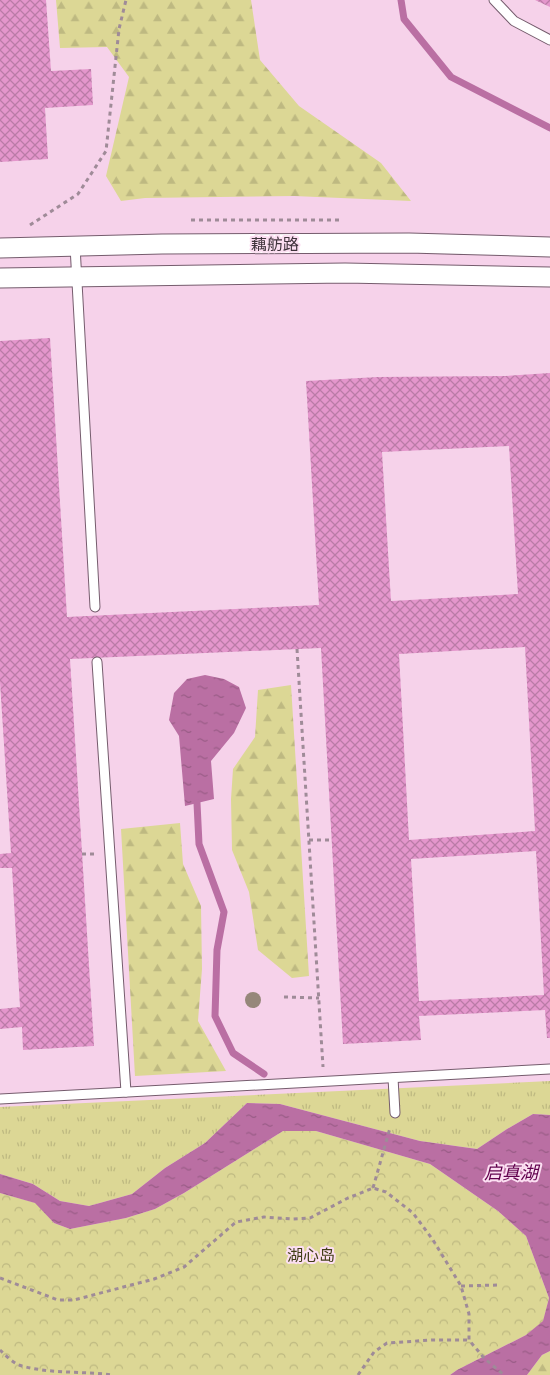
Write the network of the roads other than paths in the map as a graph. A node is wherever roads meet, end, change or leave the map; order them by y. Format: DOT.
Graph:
graph roads {
  1 [pos="494,0"];
  2 [pos="550,40"];
  3 [pos="75,246"];
  4 [pos="550,247"];
  5 [pos="0,248"];
  6 [pos="76,277"];
  7 [pos="550,277"];
  8 [pos="0,278"];
  9 [pos="95,607"];
  10 [pos="97,662"];
  11 [pos="550,1069"];
  12 [pos="393,1078"];
  13 [pos="126,1092"];
  14 [pos="0,1099"];
  15 [pos="395,1113"];
  1 -- 2 [label="lane"];
  3 -- 4 [label="street, 藕舫路"];
  3 -- 5 [label="street, 藕舫路"];
  3 -- 6 [label="lane"];
  6 -- 7 [label="street, 藕舫路"];
  6 -- 8 [label="street, 藕舫路"];
  6 -- 9 [label="lane"];
  10 -- 13 [label="lane"];
  11 -- 12 [label="lane"];
  12 -- 13 [label="lane"];
  12 -- 15 [label="lane"];
  13 -- 14 [label="lane"];
}
